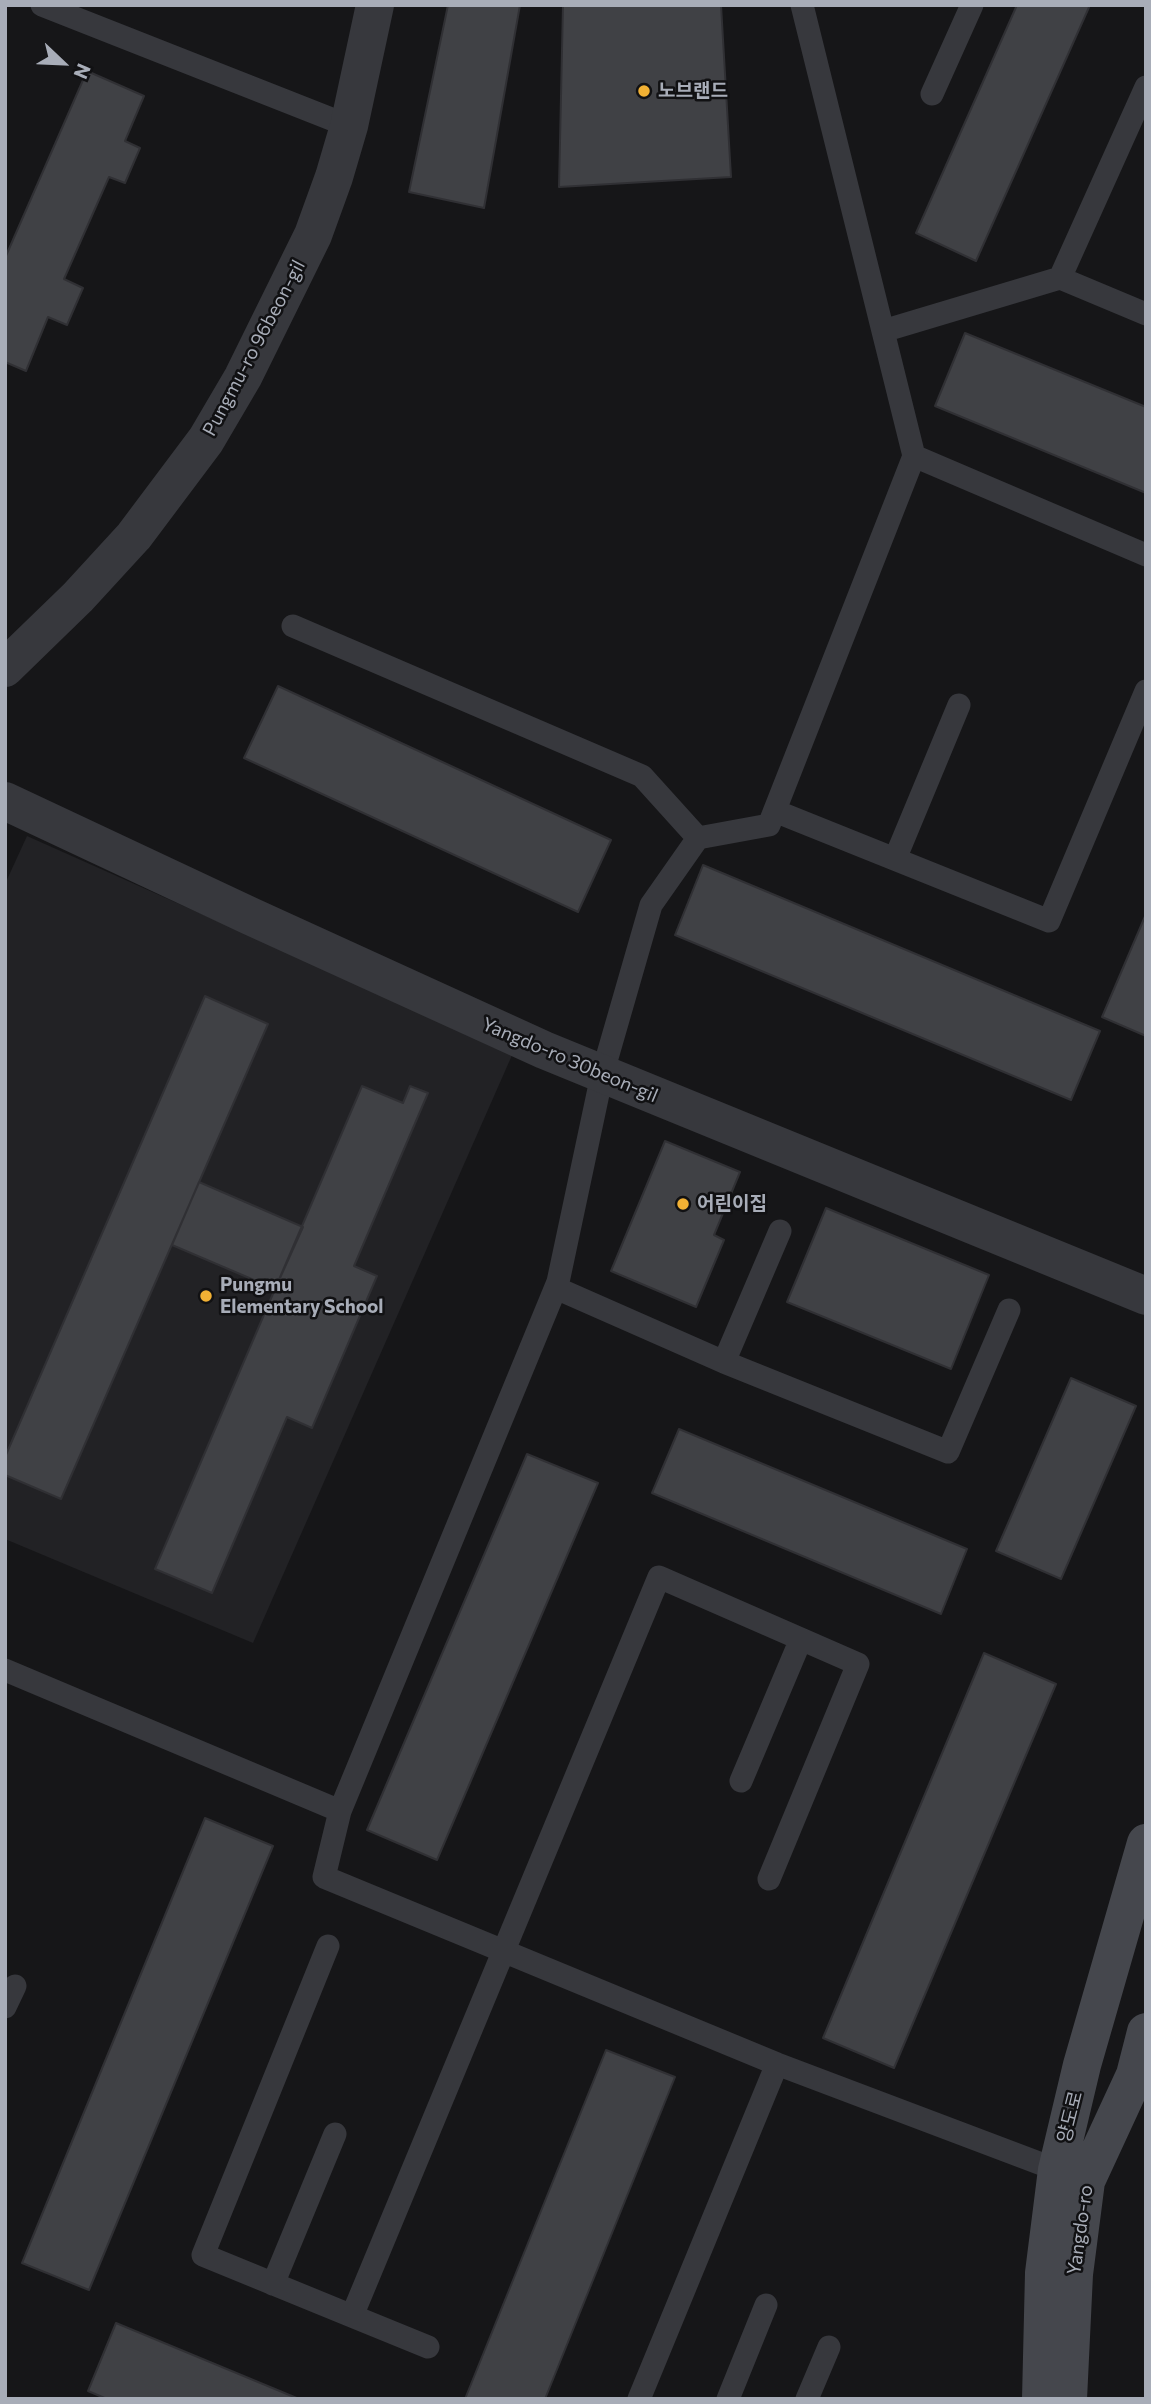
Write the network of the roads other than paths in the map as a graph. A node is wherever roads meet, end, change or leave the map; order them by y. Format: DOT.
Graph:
graph roads {
  1 [pos="42,5"];
  2 [pos="374,5"];
  3 [pos="802,5"];
  4 [pos="972,5"];
  5 [pos="1146,87"];
  6 [pos="932,94"];
  7 [pos="349,126"];
  8 [pos="1060,278"];
  9 [pos="1146,314"];
  10 [pos="883,331"];
  11 [pos="914,456"];
  12 [pos="1146,555"];
  13 [pos="293,626"];
  14 [pos="5,668"];
  15 [pos="1146,691"];
  16 [pos="959,705"];
  17 [pos="5,801"];
  18 [pos="775,811"];
  19 [pos="698,838"];
  20 [pos="895,859"];
  21 [pos="602,1075"];
  22 [pos="780,1231"];
  23 [pos="556,1288"];
  24 [pos="1146,1296"];
  25 [pos="1009,1310"];
  26 [pos="724,1362"];
  27 [pos="801,1639"];
  28 [pos="5,1670"];
  29 [pos="741,1781"];
  30 [pos="340,1811"];
  31 [pos="1146,1843"];
  32 [pos="769,1879"];
  33 [pos="328,1945"];
  34 [pos="503,1951"];
  35 [pos="15,1986"];
  36 [pos="5,2007"];
  37 [pos="1146,2032"];
  38 [pos="778,2064"];
  39 [pos="335,2134"];
  40 [pos="1071,2175"];
  41 [pos="273,2284"];
  42 [pos="766,2305"];
  43 [pos="352,2316"];
  44 [pos="428,2347"];
  45 [pos="829,2347"];
  46 [pos="639,2399"];
  47 [pos="728,2399"];
  48 [pos="807,2399"];
  49 [pos="1041,2399"];
  50 [pos="1068,2399"];
  1 -- 7 [label="lane"];
  2 -- 7 [label="street, Pungmu-ro 96beon-gil"];
  3 -- 10 [label="lane"];
  4 -- 6 [label="lane"];
  5 -- 8 [label="lane"];
  7 -- 14 [label="street, Pungmu-ro 96beon-gil"];
  8 -- 9 [label="lane"];
  8 -- 10 [label="lane"];
  10 -- 11 [label="lane"];
  11 -- 12 [label="lane"];
  11 -- 18 [label="lane"];
  13 -- 19 [label="lane"];
  15 -- 20 [label="lane"];
  16 -- 20 [label="lane"];
  17 -- 21 [label="street, Yangdo-ro 30beon-gil"];
  18 -- 19 [label="lane"];
  18 -- 20 [label="lane"];
  19 -- 21 [label="lane"];
  21 -- 23 [label="lane"];
  21 -- 24 [label="street, Yangdo-ro 30beon-gil"];
  22 -- 26 [label="lane"];
  23 -- 26 [label="lane"];
  23 -- 30 [label="lane"];
  25 -- 26 [label="lane"];
  27 -- 29 [label="lane"];
  27 -- 32 [label="lane"];
  27 -- 34 [label="lane"];
  28 -- 30 [label="lane"];
  30 -- 34 [label="lane"];
  31 -- 40 [label="street, 양도로"];
  33 -- 41 [label="lane"];
  34 -- 38 [label="lane"];
  34 -- 43 [label="lane"];
  35 -- 36 [label="lane"];
  37 -- 40 [label="street, Yangdo-ro"];
  38 -- 40 [label="lane"];
  38 -- 46 [label="lane"];
  39 -- 41 [label="lane"];
  40 -- 49 [label="street, 양도로"];
  40 -- 50 [label="street, Yangdo-ro"];
  41 -- 43 [label="lane"];
  42 -- 47 [label="lane"];
  43 -- 44 [label="lane"];
  45 -- 48 [label="lane"];
}
